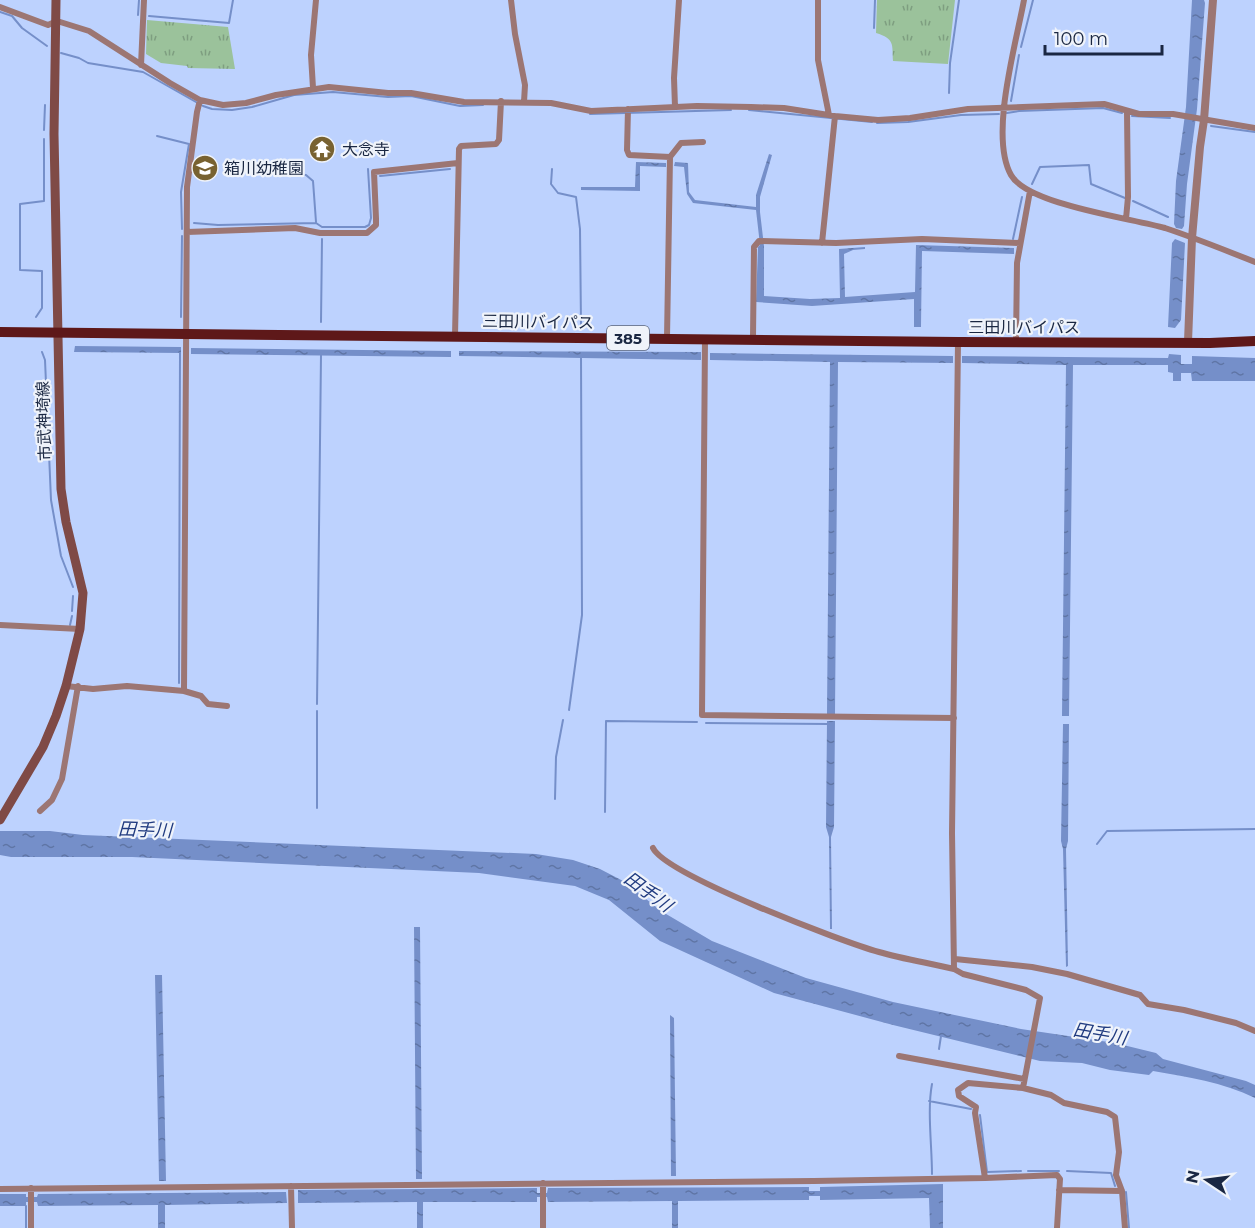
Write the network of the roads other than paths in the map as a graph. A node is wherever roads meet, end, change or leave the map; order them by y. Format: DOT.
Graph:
graph roads {
  1 [pos="56,0"];
  2 [pos="144,0"];
  3 [pos="316,0"];
  4 [pos="511,0"];
  5 [pos="679,0"];
  6 [pos="818,0"];
  7 [pos="1024,0"];
  8 [pos="1213,0"];
  9 [pos="0,8"];
  10 [pos="57,21"];
  11 [pos="141,65"];
  12 [pos="313,88"];
  13 [pos="524,102"];
  14 [pos="200,103"];
  15 [pos="501,105"];
  16 [pos="675,107"];
  17 [pos="1003,109"];
  18 [pos="1127,112"];
  19 [pos="628,113"];
  20 [pos="833,118"];
  21 [pos="1201,119"];
  22 [pos="1255,128"];
  23 [pos="703,142"];
  24 [pos="670,157"];
  25 [pos="458,163"];
  26 [pos="1030,191"];
  27 [pos="1126,219"];
  28 [pos="188,232"];
  29 [pos="1192,238"];
  30 [pos="822,243"];
  31 [pos="1020,243"];
  32 [pos="1255,262"];
  33 [pos="0,332"];
  34 [pos="57,332"];
  35 [pos="186,334"];
  36 [pos="455,336"];
  37 [pos="667,338"];
  38 [pos="753,338"];
  39 [pos="705,339"];
  40 [pos="1255,341"];
  41 [pos="958,342"];
  42 [pos="1016,342"];
  43 [pos="1188,342"];
  44 [pos="0,625"];
  45 [pos="80,629"];
  46 [pos="66,686"];
  47 [pos="78,686"];
  48 [pos="184,691"];
  49 [pos="227,706"];
  50 [pos="954,718"];
  51 [pos="40,811"];
  52 [pos="2,818"];
  53 [pos="653,848"];
  54 [pos="955,959"];
  55 [pos="954,969"];
  56 [pos="1255,1031"];
  57 [pos="899,1056"];
  58 [pos="1025,1076"];
  59 [pos="1023,1088"];
  60 [pos="986,1178"];
  61 [pos="543,1183"];
  62 [pos="291,1186"];
  63 [pos="0,1189"];
  64 [pos="1059,1190"];
  65 [pos="1122,1191"];
  66 [pos="31,1196"];
  67 [pos="31,1228"];
  68 [pos="292,1228"];
  69 [pos="543,1228"];
  70 [pos="1057,1228"];
  71 [pos="1125,1228"];
  1 -- 10 [label="main road, 市武神埼線"];
  2 -- 11 [label="street"];
  3 -- 12 [label="street"];
  4 -- 13 [label="street"];
  5 -- 16 [label="street"];
  6 -- 20 [label="street"];
  7 -- 17 [label="street"];
  8 -- 21 [label="street"];
  9 -- 10 [label="street"];
  10 -- 11 [label="street"];
  10 -- 34 [label="main road, 市武神埼線"];
  11 -- 14 [label="street"];
  12 -- 14 [label="street"];
  12 -- 15 [label="street"];
  13 -- 15 [label="street"];
  13 -- 19 [label="street"];
  14 -- 28 [label="street"];
  15 -- 25 [label="street"];
  16 -- 19 [label="street"];
  16 -- 20 [label="street"];
  17 -- 18 [label="street"];
  17 -- 20 [label="street"];
  17 -- 26 [label="street"];
  18 -- 21 [label="street"];
  18 -- 27 [label="street"];
  19 -- 24 [label="street"];
  20 -- 30 [label="street"];
  21 -- 22 [label="street"];
  21 -- 29 [label="street"];
  23 -- 24 [label="street"];
  24 -- 37 [label="street"];
  25 -- 28 [label="street"];
  25 -- 36 [label="street"];
  26 -- 27 [label="street"];
  26 -- 31 [label="street"];
  27 -- 29 [label="street"];
  28 -- 35 [label="street"];
  29 -- 32 [label="street"];
  29 -- 43 [label="street"];
  30 -- 31 [label="street"];
  30 -- 38 [label="street"];
  31 -- 42 [label="street"];
  33 -- 34 [label="highway, 三田川バイパス / 385"];
  34 -- 35 [label="highway, 三田川バイパス / 385"];
  34 -- 45 [label="main road, 市武神埼線"];
  35 -- 36 [label="highway, 三田川バイパス / 385"];
  35 -- 48 [label="street"];
  36 -- 37 [label="highway, 三田川バイパス / 385"];
  37 -- 39 [label="highway, 三田川バイパス / 385"];
  38 -- 39 [label="highway, 三田川バイパス / 385"];
  38 -- 41 [label="highway, 三田川バイパス / 385"];
  39 -- 50 [label="street"];
  40 -- 43 [label="highway, 三田川バイパス / 385"];
  41 -- 42 [label="highway, 三田川バイパス / 385"];
  41 -- 50 [label="street"];
  42 -- 43 [label="highway, 三田川バイパス / 385"];
  44 -- 45 [label="street"];
  45 -- 46 [label="main road, 市武神埼線"];
  46 -- 47 [label="street"];
  46 -- 52 [label="main road, 市武神埼線"];
  47 -- 48 [label="street"];
  47 -- 51 [label="street"];
  48 -- 49 [label="street"];
  50 -- 54 [label="street"];
  53 -- 55 [label="street"];
  54 -- 55 [label="street"];
  54 -- 56 [label="street"];
  55 -- 58 [label="street"];
  57 -- 58 [label="street"];
  58 -- 59 [label="street"];
  59 -- 60 [label="street"];
  59 -- 65 [label="street"];
  60 -- 61 [label="street"];
  60 -- 64 [label="street"];
  61 -- 62 [label="street"];
  61 -- 69 [label="street"];
  62 -- 66 [label="street"];
  62 -- 68 [label="street"];
  63 -- 66 [label="street"];
  64 -- 65 [label="street"];
  64 -- 70 [label="street"];
  65 -- 71 [label="street"];
  66 -- 67 [label="street"];
}
